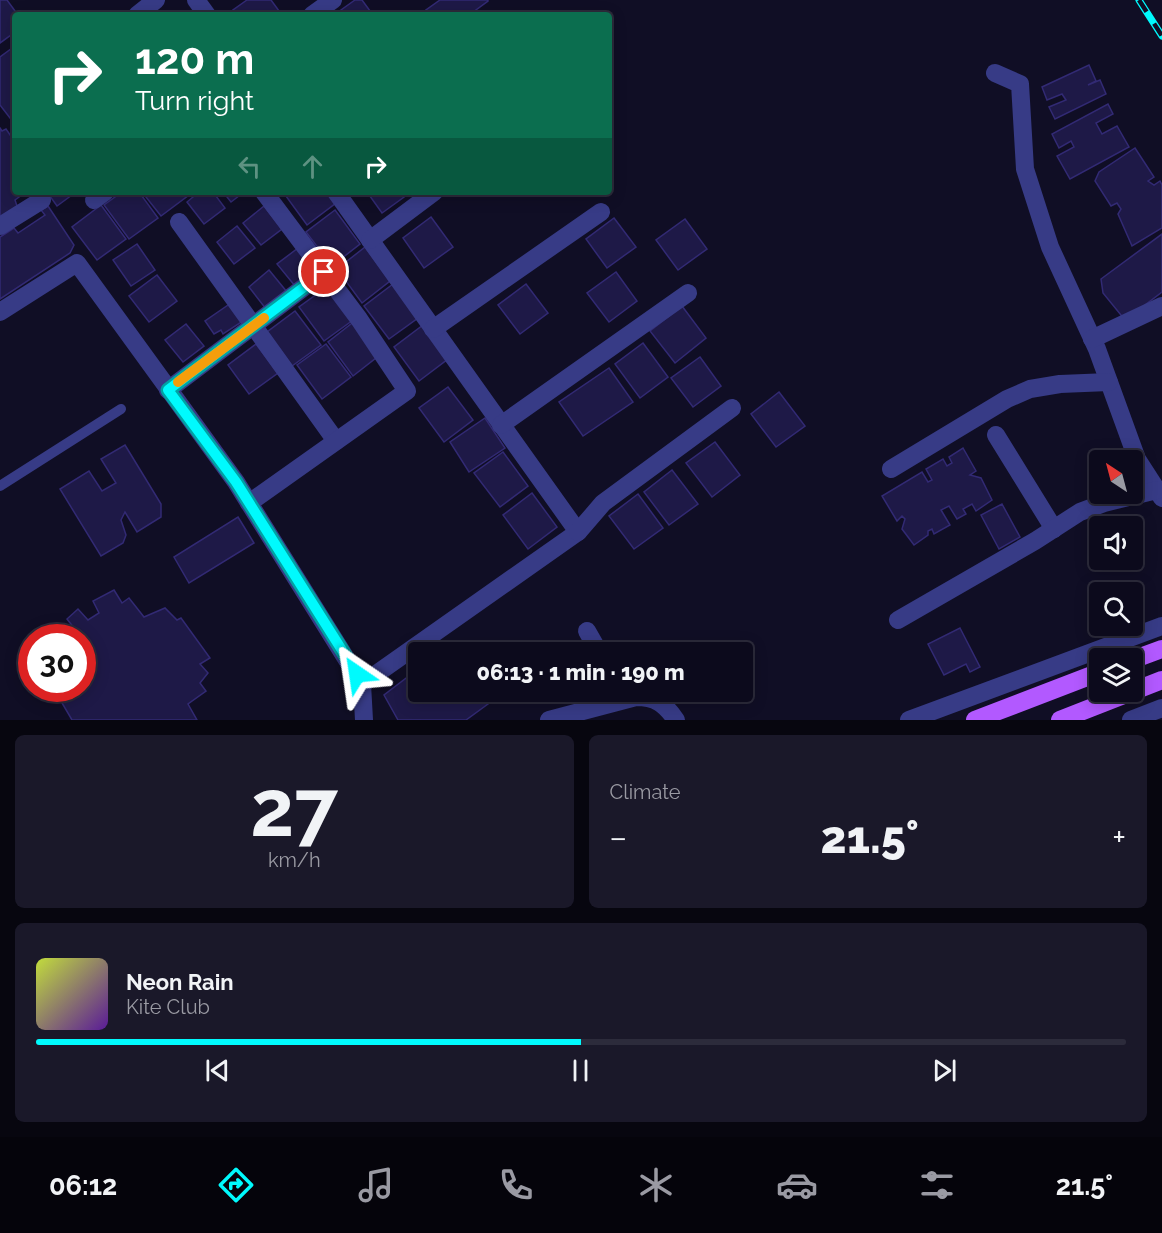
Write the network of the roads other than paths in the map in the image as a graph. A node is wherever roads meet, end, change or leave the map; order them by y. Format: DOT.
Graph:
graph roads {
  1 [pos="156,0"];
  2 [pos="333,0"];
  3 [pos="141,12"];
  4 [pos="316,12"];
  5 [pos="995,72"];
  6 [pos="266,195"];
  7 [pos="338,195"];
  8 [pos="430,195"];
  9 [pos="42,200"];
  10 [pos="601,212"];
  11 [pos="179,222"];
  12 [pos="0,226"];
  13 [pos="370,240"];
  14 [pos="324,272"];
  15 [pos="688,293"];
  16 [pos="1162,306"];
  17 [pos="0,312"];
  18 [pos="254,325"];
  19 [pos="433,329"];
  20 [pos="1092,339"];
  21 [pos="1109,382"];
  22 [pos="168,390"];
  23 [pos="732,408"];
  24 [pos="121,409"];
  25 [pos="501,425"];
  26 [pos="996,435"];
  27 [pos="336,441"];
  28 [pos="891,469"];
  29 [pos="0,486"];
  30 [pos="1160,494"];
  31 [pos="249,503"];
  32 [pos="1054,529"];
  33 [pos="578,532"];
  34 [pos="898,620"];
  35 [pos="1162,626"];
  36 [pos="587,631"];
  37 [pos="593,642"];
  38 [pos="1162,649"];
  39 [pos="1143,656"];
  40 [pos="1089,676"];
  41 [pos="1162,680"];
  42 [pos="362,684"];
  43 [pos="603,702"];
  44 [pos="660,702"];
  45 [pos="1162,708"];
  46 [pos="364,720"];
  47 [pos="549,720"];
  48 [pos="676,720"];
  49 [pos="909,720"];
  50 [pos="975,720"];
  51 [pos="1060,720"];
  52 [pos="1131,720"];
  1 -- 3 [label="street"];
  2 -- 4 [label="street"];
  5 -- 20 [label="street"];
  6 -- 14 [label="street"];
  7 -- 13 [label="street"];
  8 -- 13 [label="street"];
  9 -- 12 [label="street"];
  10 -- 19 [label="street"];
  11 -- 18 [label="street"];
  13 -- 19 [label="street"];
  14 -- 18 [label="street"];
  14 -- 27 [label="street"];
  15 -- 25 [label="street"];
  16 -- 20 [label="street"];
  17 -- 22 [label="street"];
  18 -- 22 [label="street"];
  18 -- 27 [label="street"];
  19 -- 25 [label="street"];
  20 -- 21 [label="street"];
  21 -- 28 [label="street"];
  21 -- 30 [label="street"];
  22 -- 31 [label="street"];
  23 -- 33 [label="street"];
  24 -- 29 [label="lane"];
  25 -- 33 [label="street"];
  26 -- 32 [label="street"];
  27 -- 31 [label="street"];
  30 -- 32 [label="street"];
  31 -- 42 [label="street"];
  32 -- 34 [label="street"];
  33 -- 42 [label="street"];
  35 -- 49 [label="street"];
  36 -- 37 [label="street"];
  38 -- 39 [label="main road"];
  40 -- 50 [label="main road"];
  41 -- 51 [label="main road"];
  42 -- 46 [label="street"];
  43 -- 47 [label="street"];
  44 -- 48 [label="street"];
  45 -- 52 [label="street"];
}
